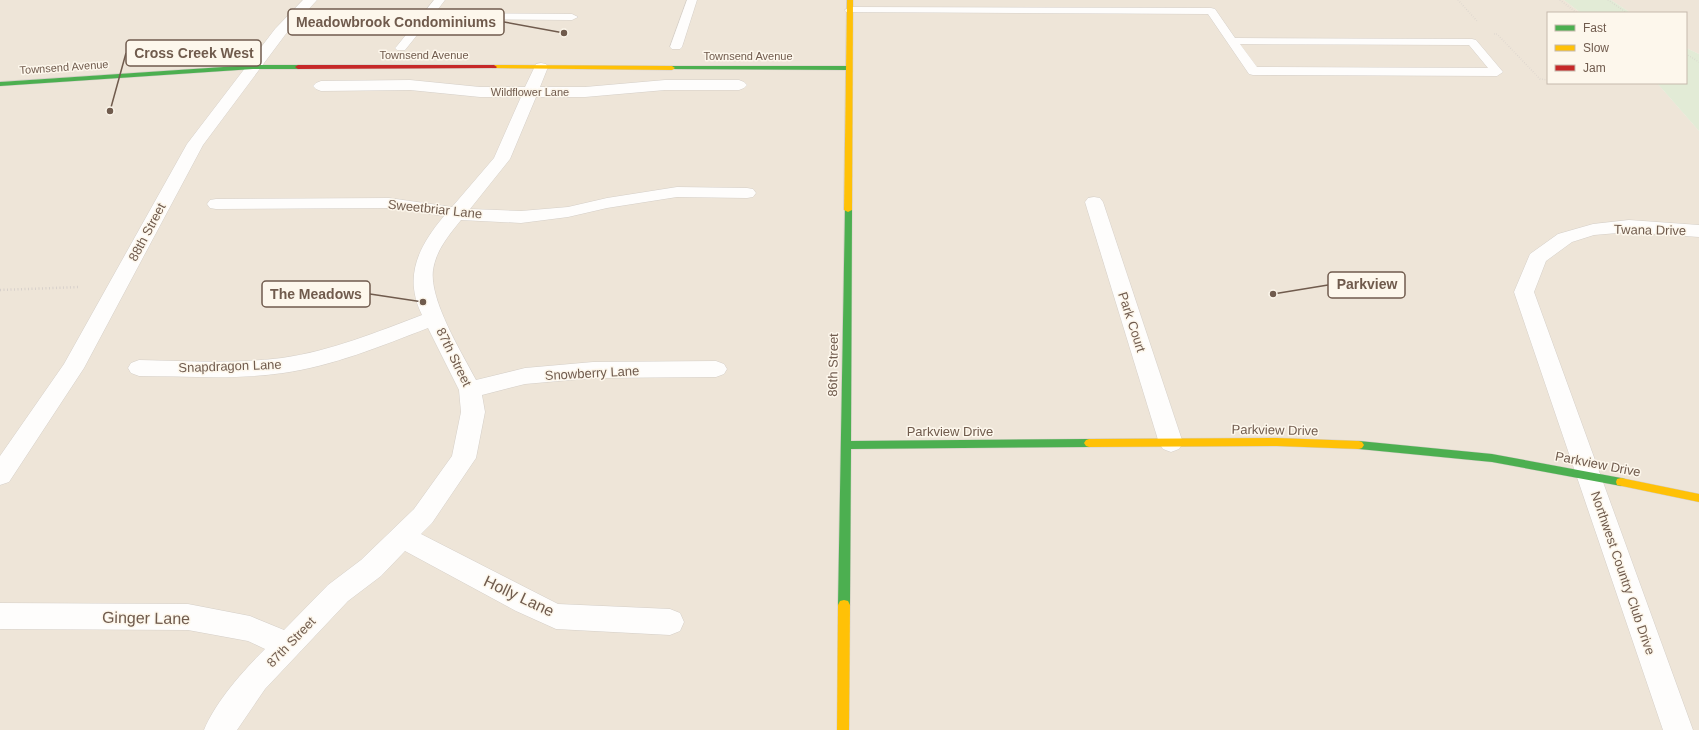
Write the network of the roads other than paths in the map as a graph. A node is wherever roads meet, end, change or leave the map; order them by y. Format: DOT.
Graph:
graph roads {
  1 [pos="310,0"];
  2 [pos="440,0"];
  3 [pos="692,0"];
  4 [pos="850,5"];
  5 [pos="940,5"];
  6 [pos="427,16"];
  7 [pos="572,17"];
  8 [pos="1232,41"];
  9 [pos="401,48"];
  10 [pos="676,48"];
  11 [pos="253,67"];
  12 [pos="540,68"];
  13 [pos="849,68"];
  14 [pos="0,84"];
  15 [pos="739,85"];
  16 [pos="321,86"];
  17 [pos="530,92"];
  18 [pos="748,193"];
  19 [pos="1094,202"];
  20 [pos="216,204"];
  21 [pos="456,214"];
  22 [pos="1699,231"];
  23 [pos="1537,258"];
  24 [pos="435,318"];
  25 [pos="139,368"];
  26 [pos="716,369"];
  27 [pos="470,390"];
  28 [pos="1170,443"];
  29 [pos="845,445"];
  30 [pos="3,468"];
  31 [pos="1588,475"];
  32 [pos="1699,498"];
  33 [pos="402,537"];
  34 [pos="0,616"];
  35 [pos="670,622"];
  36 [pos="288,645"];
  37 [pos="219,730"];
  38 [pos="843,730"];
  39 [pos="1678,730"];
  1 -- 11 [label="street, 88th Street"];
  2 -- 6 [label="lane"];
  3 -- 10 [label="lane"];
  4 -- 5 [label="lane"];
  4 -- 13 [label="street, 86th Street"];
  5 -- 8 [label="lane"];
  6 -- 7 [label="lane"];
  6 -- 9 [label="lane"];
  8 -- 8 [label="lane"];
  11 -- 12 [label="street, Townsend Avenue"];
  11 -- 14 [label="street, Townsend Avenue"];
  11 -- 30 [label="street, 88th Street"];
  12 -- 13 [label="street, Townsend Avenue"];
  12 -- 17 [label="street, 87th Street"];
  13 -- 29 [label="street, 86th Street"];
  15 -- 17 [label="street, Wildflower Lane"];
  16 -- 17 [label="street, Wildflower Lane"];
  17 -- 21 [label="street, 87th Street"];
  18 -- 21 [label="street, Sweetbriar Lane"];
  19 -- 28 [label="street, Park Court"];
  20 -- 21 [label="street, Sweetbriar Lane"];
  21 -- 24 [label="street, 87th Street"];
  22 -- 23 [label="street, Twana Drive"];
  23 -- 31 [label="street, Northwest Country Club Drive"];
  24 -- 25 [label="street, Snapdragon Lane"];
  24 -- 27 [label="street, 87th Street"];
  26 -- 27 [label="street, Snowberry Lane"];
  27 -- 33 [label="street, 87th Street"];
  28 -- 29 [label="street, Parkview Drive"];
  28 -- 31 [label="street, Parkview Drive"];
  29 -- 38 [label="street, 86th Street"];
  31 -- 32 [label="street, Parkview Drive"];
  31 -- 39 [label="street, Northwest Country Club Drive"];
  33 -- 35 [label="street, Holly Lane"];
  33 -- 36 [label="street, 87th Street"];
  34 -- 36 [label="street, Ginger Lane"];
  36 -- 37 [label="street, 87th Street"];
}
